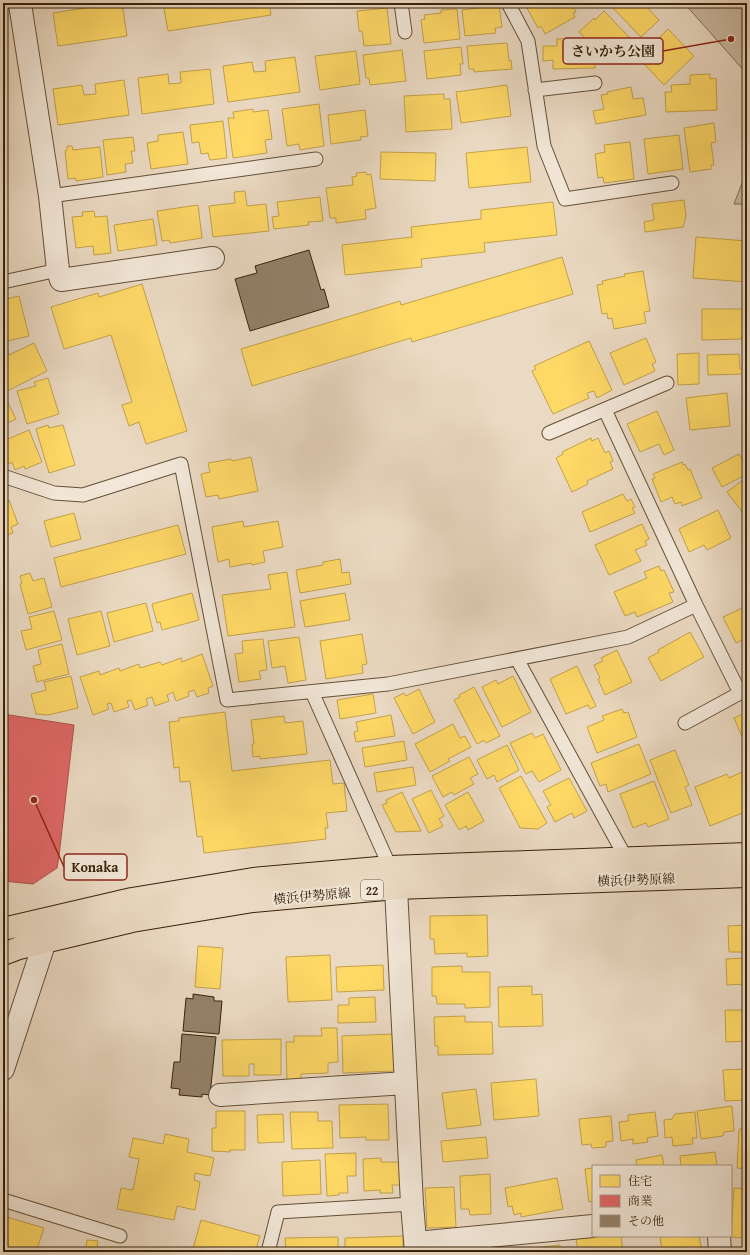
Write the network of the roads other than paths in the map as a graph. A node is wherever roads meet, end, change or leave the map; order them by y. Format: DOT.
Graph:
graph roads {
  1 [pos="401,3"];
  2 [pos="508,3"];
  3 [pos="17,5"];
  4 [pos="405,32"];
  5 [pos="595,83"];
  6 [pos="535,90"];
  7 [pos="316,159"];
  8 [pos="672,183"];
  9 [pos="50,196"];
  10 [pos="214,258"];
  11 [pos="58,270"];
  12 [pos="3,282"];
  13 [pos="667,383"];
  14 [pos="605,410"];
  15 [pos="549,433"];
  16 [pos="3,476"];
  17 [pos="696,605"];
  18 [pos="517,659"];
  19 [pos="312,692"];
  20 [pos="684,723"];
  21 [pos="747,854"];
  22 [pos="626,858"];
  23 [pos="390,866"];
  24 [pos="747,876"];
  25 [pos="396,888"];
  26 [pos="3,929"];
  27 [pos="45,941"];
  28 [pos="3,954"];
  29 [pos="3,1069"];
  30 [pos="406,1083"];
  31 [pos="220,1095"];
  32 [pos="3,1200"];
  33 [pos="412,1204"];
  34 [pos="592,1226"];
  35 [pos="120,1236"];
  36 [pos="719,1237"];
  37 [pos="416,1248"];
  38 [pos="268,1252"];
  39 [pos="720,1252"];
  1 -- 4 [label="lane"];
  2 -- 6 [label="lane"];
  3 -- 9 [label="street"];
  5 -- 6 [label="lane"];
  6 -- 8 [label="lane"];
  7 -- 9 [label="lane"];
  9 -- 11 [label="street"];
  10 -- 11 [label="street"];
  11 -- 12 [label="lane"];
  13 -- 14 [label="lane"];
  14 -- 15 [label="lane"];
  14 -- 17 [label="lane"];
  16 -- 19 [label="lane"];
  17 -- 18 [label="lane"];
  17 -- 20 [label="lane"];
  18 -- 19 [label="lane"];
  18 -- 22 [label="lane"];
  19 -- 23 [label="lane"];
  21 -- 22 [label="main road, 横浜伊勢原線 / 22"];
  22 -- 23 [label="main road, 横浜伊勢原線 / 22"];
  23 -- 26 [label="main road, 横浜伊勢原線 / 22"];
  24 -- 25 [label="main road, 横浜伊勢原線 / 22"];
  25 -- 27 [label="main road, 横浜伊勢原線 / 22"];
  25 -- 30 [label="street"];
  27 -- 28 [label="main road, 横浜伊勢原線 / 22"];
  27 -- 29 [label="street"];
  30 -- 31 [label="street"];
  30 -- 33 [label="street"];
  32 -- 35 [label="lane"];
  33 -- 37 [label="street"];
  33 -- 38 [label="lane"];
  34 -- 37 [label="street"];
  36 -- 39 [label="street"];
}
